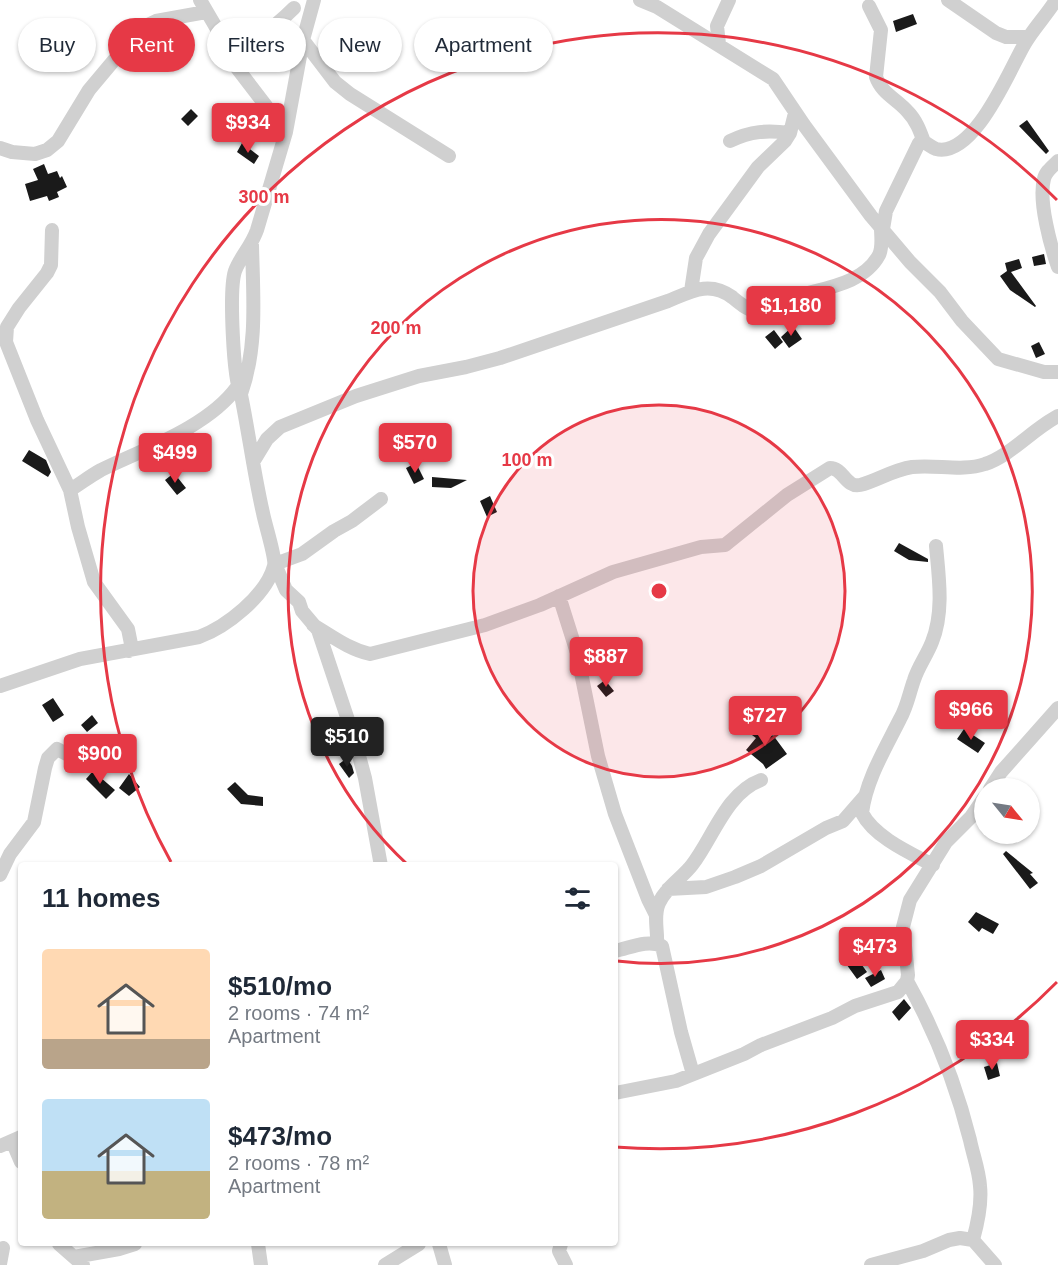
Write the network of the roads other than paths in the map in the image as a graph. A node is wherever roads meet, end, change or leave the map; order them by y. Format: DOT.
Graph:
graph roads {
  1 [pos="314,0"];
  2 [pos="640,0"];
  3 [pos="729,0"];
  4 [pos="948,0"];
  5 [pos="1056,0"];
  6 [pos="202,3"];
  7 [pos="291,4"];
  8 [pos="869,6"];
  9 [pos="211,18"];
  10 [pos="282,18"];
  11 [pos="307,23"];
  12 [pos="306,27"];
  13 [pos="1029,37"];
  14 [pos="306,44"];
  15 [pos="719,44"];
  16 [pos="240,72"];
  17 [pos="297,72"];
  18 [pos="795,112"];
  19 [pos="286,132"];
  20 [pos="790,133"];
  21 [pos="730,141"];
  22 [pos="924,142"];
  23 [pos="0,148"];
  24 [pos="449,156"];
  25 [pos="1058,161"];
  26 [pos="882,228"];
  27 [pos="52,230"];
  28 [pos="252,245"];
  29 [pos="1058,267"];
  30 [pos="691,291"];
  31 [pos="1058,372"];
  32 [pos="239,391"];
  33 [pos="1058,416"];
  34 [pos="253,462"];
  35 [pos="70,490"];
  36 [pos="381,499"];
  37 [pos="936,546"];
  38 [pos="275,564"];
  39 [pos="559,596"];
  40 [pos="313,625"];
  41 [pos="129,651"];
  42 [pos="0,686"];
  43 [pos="1058,708"];
  44 [pos="86,764"];
  45 [pos="997,778"];
  46 [pos="761,780"];
  47 [pos="864,797"];
  48 [pos="974,813"];
  49 [pos="380,862"];
  50 [pos="933,865"];
  51 [pos="0,875"];
  52 [pos="669,889"];
  53 [pos="656,915"];
  54 [pos="657,944"];
  55 [pos="618,950"];
  56 [pos="907,981"];
  57 [pos="693,1074"];
  58 [pos="618,1092"];
  59 [pos="11,1141"];
  60 [pos="18,1155"];
  61 [pos="973,1240"];
  62 [pos="61,1246"];
  63 [pos="129,1246"];
  64 [pos="258,1246"];
  65 [pos="416,1246"];
  66 [pos="440,1246"];
  67 [pos="560,1246"];
  68 [pos="3,1248"];
  69 [pos="79,1261"];
  70 [pos="0,1264"];
  71 [pos="261,1265"];
  72 [pos="385,1265"];
  73 [pos="445,1265"];
  74 [pos="566,1265"];
  75 [pos="871,1265"];
  76 [pos="995,1265"];
  1 -- 11 [label="street"];
  2 -- 15 [label="street"];
  3 -- 15 [label="street"];
  4 -- 13 [label="street"];
  5 -- 13 [label="street"];
  6 -- 9 [label="street"];
  6 -- 23 [label="street"];
  7 -- 10 [label="street"];
  7 -- 11 [label="street"];
  8 -- 22 [label="street"];
  11 -- 12 [label="street"];
  13 -- 22 [label="street"];
  14 -- 24 [label="street"];
  15 -- 18 [label="street"];
  16 -- 19 [label="street"];
  17 -- 19 [label="street"];
  18 -- 20 [label="street"];
  18 -- 26 [label="street"];
  19 -- 28 [label="street"];
  20 -- 21 [label="street"];
  20 -- 30 [label="street"];
  22 -- 26 [label="street"];
  25 -- 29 [label="street"];
  26 -- 30 [label="street"];
  26 -- 31 [label="street"];
  27 -- 35 [label="street"];
  28 -- 32 [label="street"];
  28 -- 32 [label="street"];
  30 -- 34 [label="street"];
  32 -- 34 [label="street"];
  32 -- 35 [label="street"];
  33 -- 39 [label="street"];
  34 -- 38 [label="street"];
  35 -- 41 [label="street"];
  36 -- 38 [label="street"];
  37 -- 47 [label="street"];
  38 -- 40 [label="street"];
  38 -- 41 [label="street"];
  39 -- 40 [label="street"];
  39 -- 53 [label="street"];
  40 -- 49 [label="street"];
  41 -- 42 [label="street"];
  43 -- 45 [label="street"];
  44 -- 51 [label="street"];
  46 -- 52 [label="street"];
  47 -- 50 [label="street"];
  47 -- 52 [label="street"];
  48 -- 50 [label="street"];
  50 -- 56 [label="street"];
  52 -- 53 [label="street"];
  53 -- 54 [label="street"];
  54 -- 55 [label="street"];
  54 -- 57 [label="street"];
  56 -- 57 [label="street"];
  56 -- 61 [label="street"];
  57 -- 58 [label="street"];
  59 -- 60 [label="street"];
  61 -- 75 [label="street"];
  61 -- 76 [label="street"];
  62 -- 69 [label="street"];
  63 -- 69 [label="street"];
  64 -- 71 [label="street"];
  65 -- 72 [label="street"];
  66 -- 73 [label="street"];
  67 -- 74 [label="street"];
  68 -- 70 [label="street"];
}
